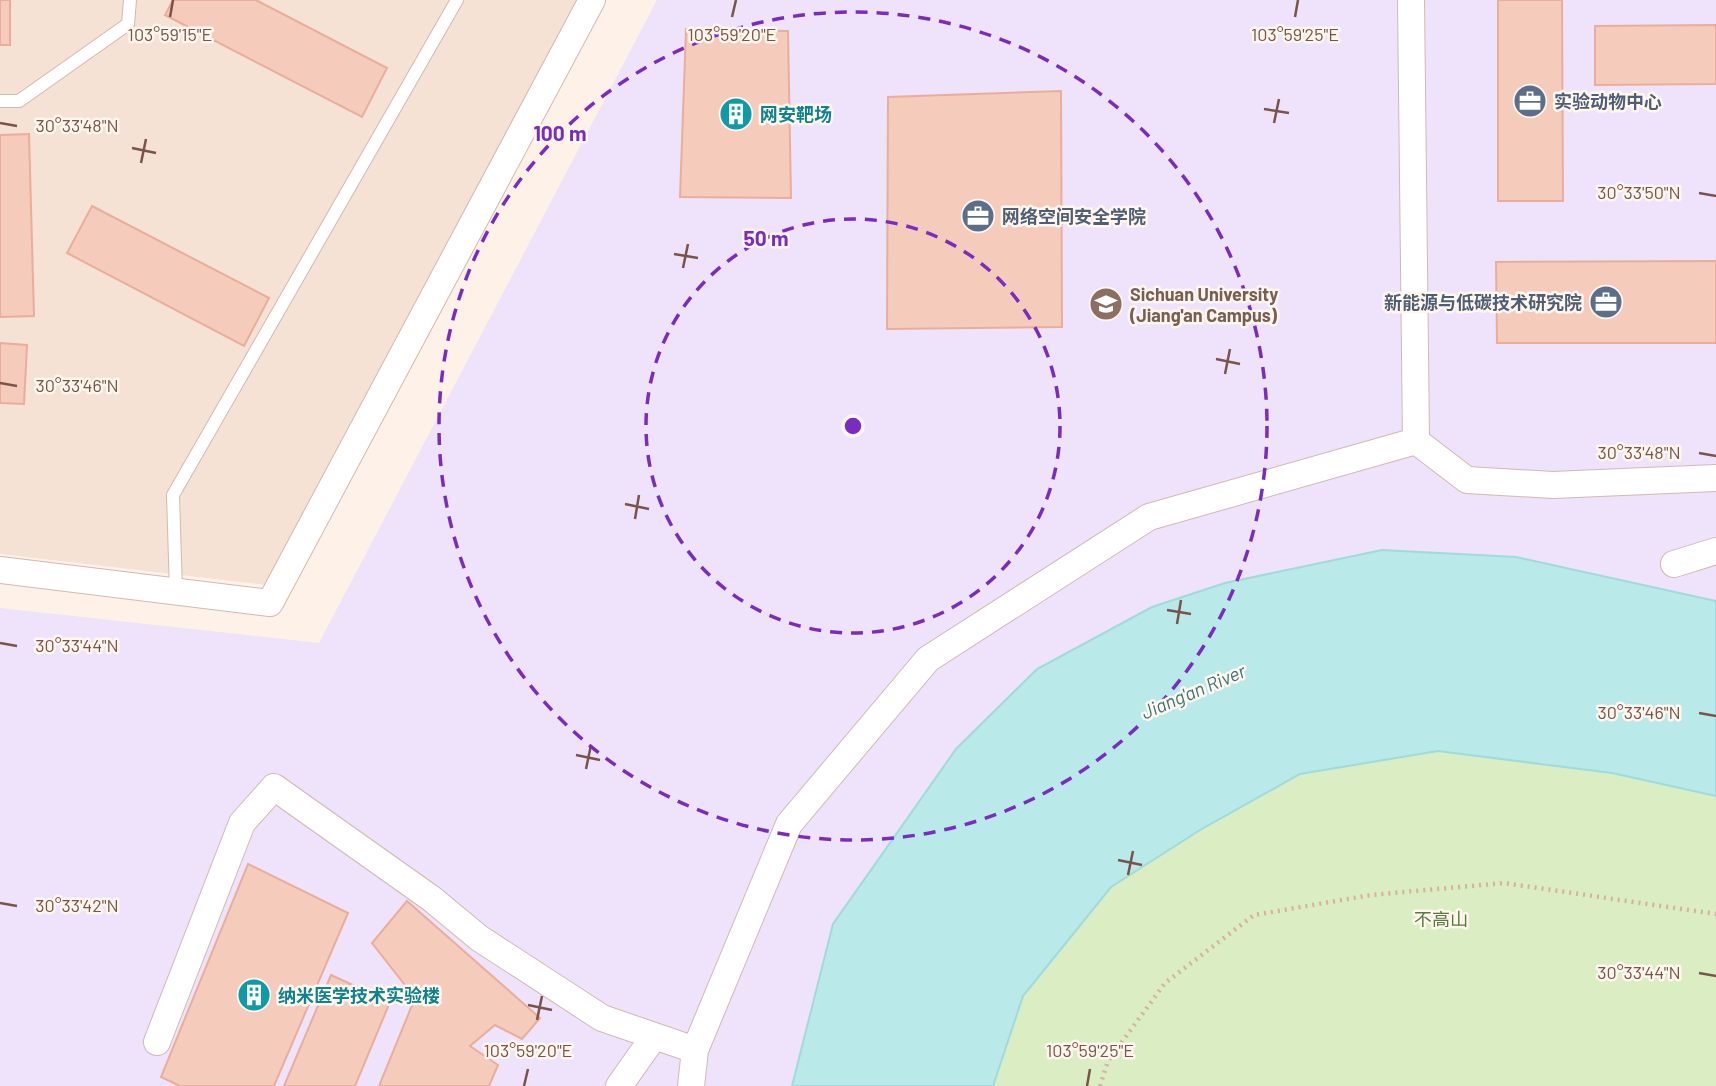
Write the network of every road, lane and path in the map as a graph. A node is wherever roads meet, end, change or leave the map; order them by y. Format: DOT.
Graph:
graph roads {
  1 [pos="130,0"];
  2 [pos="457,0"];
  3 [pos="592,0"];
  4 [pos="1411,0"];
  5 [pos="0,101"];
  6 [pos="1416,441"];
  7 [pos="1716,478"];
  8 [pos="1716,551"];
  9 [pos="1674,564"];
  10 [pos="0,570"];
  11 [pos="176,592"];
  12 [pos="1716,914"];
  13 [pos="653,1038"];
  14 [pos="158,1042"];
  15 [pos="695,1050"];
  16 [pos="619,1086"];
  17 [pos="691,1086"];
  18 [pos="1100,1086"];
  1 -- 5 [label="lane"];
  2 -- 11 [label="lane"];
  3 -- 11 [label="street"];
  4 -- 6 [label="street"];
  6 -- 7 [label="street"];
  6 -- 15 [label="street"];
  8 -- 9 [label="street"];
  10 -- 11 [label="street"];
  12 -- 18 [label="path"];
  13 -- 14 [label="street"];
  13 -- 15 [label="street"];
  13 -- 16 [label="street"];
  15 -- 17 [label="street"];
}
